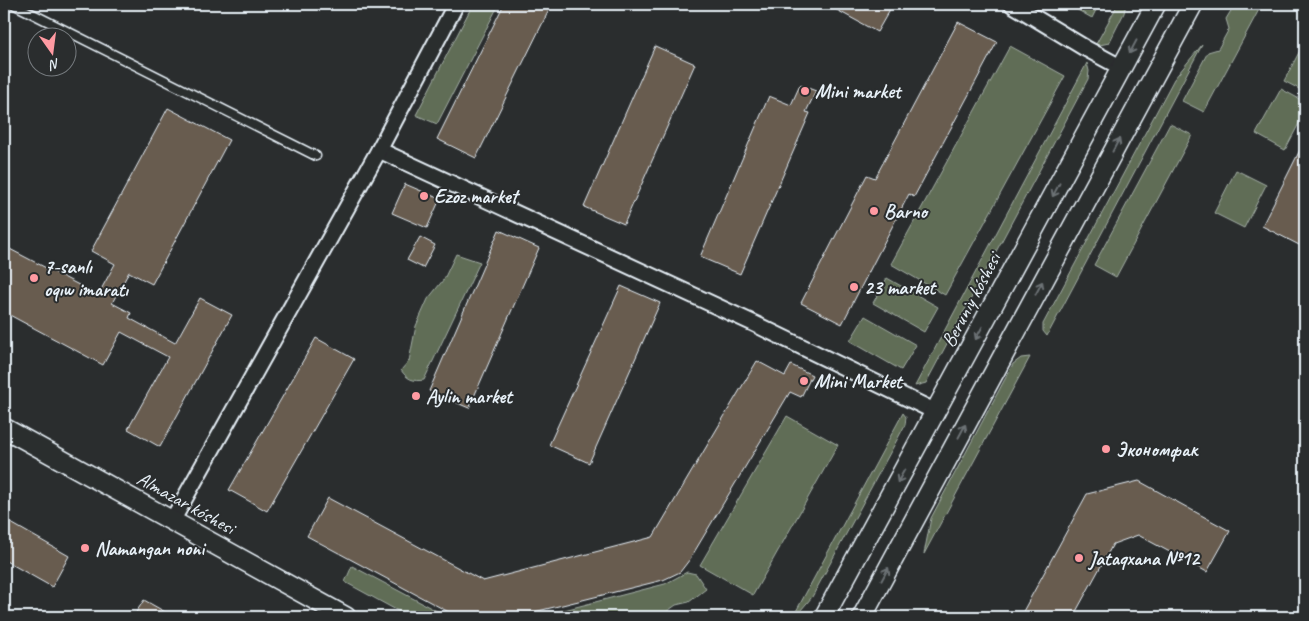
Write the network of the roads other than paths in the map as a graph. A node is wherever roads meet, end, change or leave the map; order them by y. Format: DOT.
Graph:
graph roads {
  1 [pos="13,4"];
  2 [pos="456,4"];
  3 [pos="1012,4"];
  4 [pos="1156,4"];
  5 [pos="1193,4"];
  6 [pos="1122,68"];
  7 [pos="379,150"];
  8 [pos="316,156"];
  9 [pos="936,412"];
  10 [pos="4,428"];
  11 [pos="172,521"];
  12 [pos="346,617"];
  13 [pos="824,617"];
  14 [pos="862,617"];
  1 -- 8 [label="lane"];
  2 -- 7 [label="street"];
  3 -- 6 [label="street"];
  4 -- 6 [label="street, Beruniy kóshesi, one-way"];
  14 -- 5 [label="street, one-way"];
  6 -- 9 [label="street, Beruniy kóshesi, one-way"];
  7 -- 9 [label="street"];
  7 -- 11 [label="street"];
  9 -- 13 [label="street, Beruniy kóshesi, one-way"];
  10 -- 11 [label="street, Almazar kóshesi"];
  11 -- 12 [label="street, Almazar kóshesi"];
}
